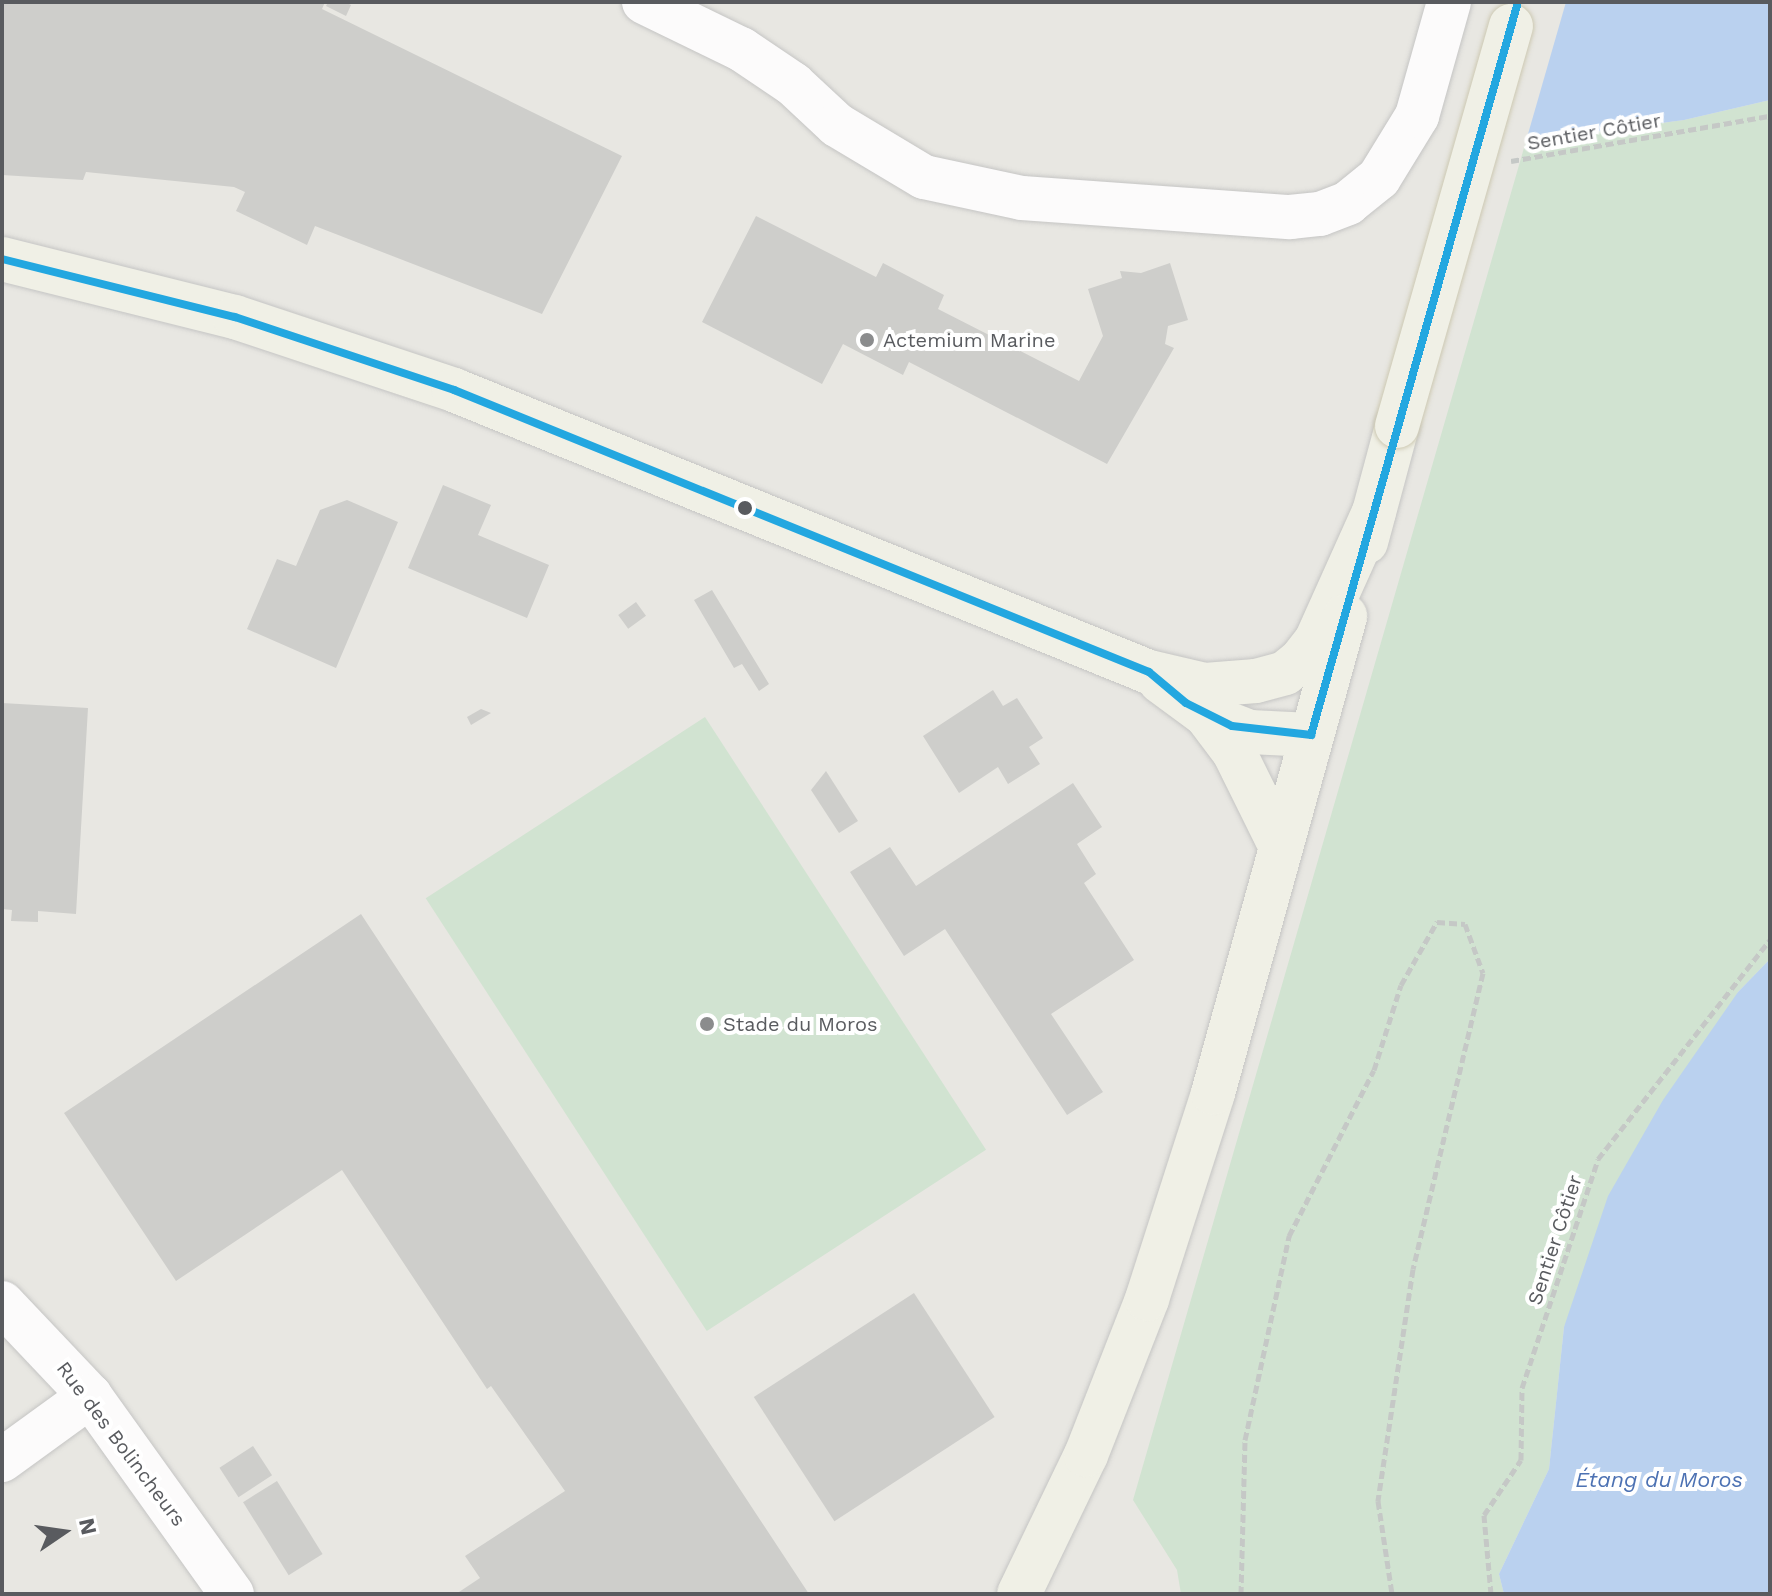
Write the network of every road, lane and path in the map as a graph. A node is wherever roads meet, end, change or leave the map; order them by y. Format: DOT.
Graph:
graph roads {
  1 [pos="644,2"];
  2 [pos="1449,2"];
  3 [pos="1518,2"];
  4 [pos="1770,116"];
  5 [pos="1498,161"];
  6 [pos="2,259"];
  7 [pos="1374,512"];
  8 [pos="1149,672"];
  9 [pos="1235,683"];
  10 [pos="1206,715"];
  11 [pos="1311,735"];
  12 [pos="1280,845"];
  13 [pos="1770,940"];
  14 [pos="2,1303"];
  15 [pos="90,1396"];
  16 [pos="2,1460"];
  17 [pos="232,1594"];
  18 [pos="1019,1594"];
  19 [pos="1241,1594"];
  20 [pos="1392,1594"];
  21 [pos="1491,1594"];
  1 -- 2 [label="street"];
  3 -- 7 [label="main road, bridge"];
  4 -- 5 [label="path, Sentier Côtier"];
  6 -- 8 [label="main road"];
  7 -- 9 [label="main road"];
  7 -- 11 [label="main road"];
  8 -- 9 [label="main road"];
  8 -- 10 [label="main road"];
  9 -- 11 [label="main road"];
  10 -- 11 [label="main road"];
  10 -- 12 [label="main road"];
  11 -- 12 [label="main road"];
  12 -- 18 [label="main road"];
  13 -- 21 [label="path, Sentier Côtier"];
  14 -- 15 [label="street, Rue des Bolincheurs"];
  15 -- 16 [label="street"];
  15 -- 17 [label="street, Rue des Bolincheurs"];
  19 -- 20 [label="path"];
}
